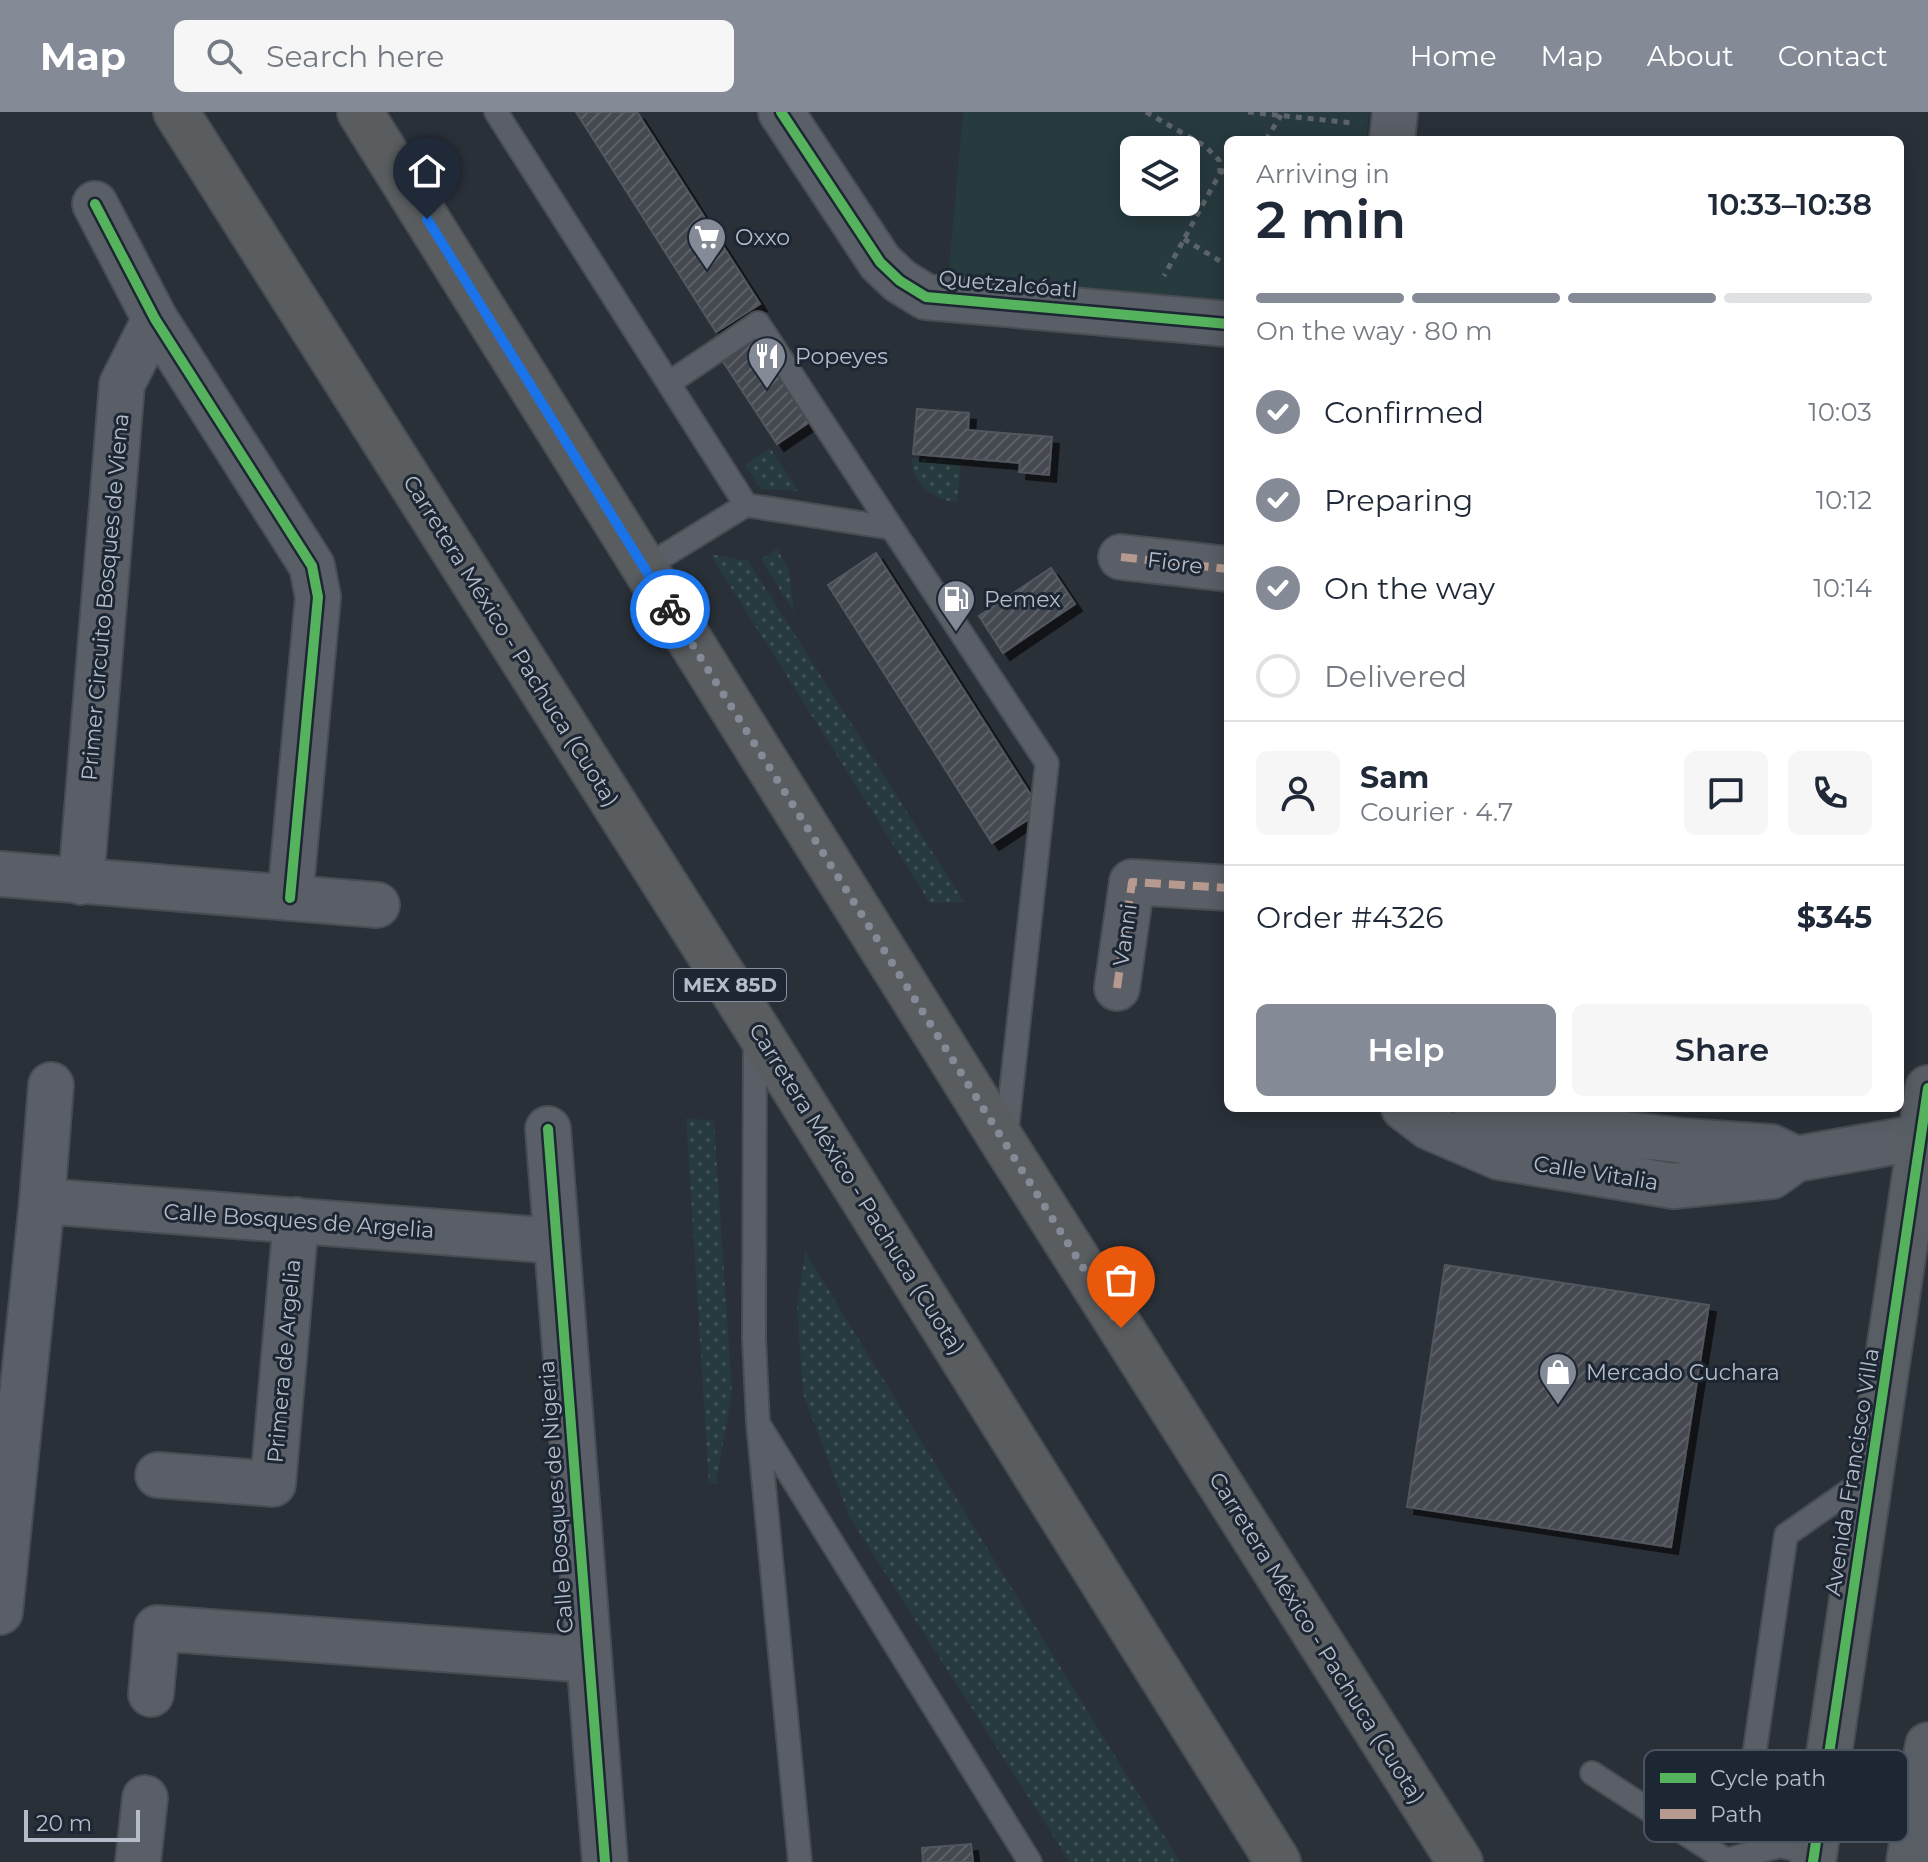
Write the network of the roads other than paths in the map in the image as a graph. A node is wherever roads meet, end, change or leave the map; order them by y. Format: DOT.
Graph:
graph roads {
  1 [pos="176,112"];
  2 [pos="360,112"];
  3 [pos="496,112"];
  4 [pos="781,112"];
  5 [pos="95,204"];
  6 [pos="155,319"];
  7 [pos="1224,324"];
  8 [pos="669,383"];
  9 [pos="746,505"];
  10 [pos="892,528"];
  11 [pos="1121,557"];
  12 [pos="644,568"];
  13 [pos="1224,569"];
  14 [pos="0,874"];
  15 [pos="81,882"];
  16 [pos="1224,888"];
  17 [pos="290,898"];
  18 [pos="377,905"];
  19 [pos="1117,988"];
  20 [pos="755,1026"];
  21 [pos="51,1085"];
  22 [pos="1928,1088"];
  23 [pos="1409,1112"];
  24 [pos="548,1129"];
  25 [pos="1494,1129"];
  26 [pos="1921,1137"];
  27 [pos="1005,1145"];
  28 [pos="42,1201"];
  29 [pos="296,1220"];
  30 [pos="556,1241"];
  31 [pos="758,1423"];
  32 [pos="158,1475"];
  33 [pos="1872,1475"];
  34 [pos="0,1612"];
  35 [pos="589,1660"];
  36 [pos="151,1694"];
  37 [pos="1928,1745"];
  38 [pos="1755,1750"];
  39 [pos="1821,1750"];
  40 [pos="1592,1773"];
  41 [pos="145,1798"];
  42 [pos="1644,1807"];
  43 [pos="1698,1842"];
  44 [pos="1928,1853"];
  45 [pos="1802,1854"];
  46 [pos="138,1862"];
  47 [pos="605,1862"];
  48 [pos="800,1862"];
  49 [pos="1030,1862"];
  50 [pos="1278,1862"];
  51 [pos="1460,1862"];
  52 [pos="1911,1862"];
  1 -- 20 [label="highway, Carretera México - Pachuca (Cuota) / MEX 85D"];
  2 -- 12 [label="highway, Carretera México - Pachuca (Cuota)"];
  3 -- 8 [label="lane"];
  4 -- 7 [label="street, Quetzalcóatl"];
  5 -- 6 [label="street"];
  6 -- 15 [label="street, Primer Circuito Bosques de Viena"];
  6 -- 17 [label="street"];
  8 -- 9 [label="lane"];
  8 -- 10 [label="lane"];
  9 -- 10 [label="lane"];
  9 -- 12 [label="lane"];
  10 -- 27 [label="lane"];
  11 -- 13 [label="street, Fiore"];
  12 -- 27 [label="highway, Carretera México - Pachuca (Cuota)"];
  14 -- 15 [label="street"];
  15 -- 17 [label="street"];
  16 -- 19 [label="street, Vanni"];
  17 -- 18 [label="street"];
  20 -- 31 [label="lane"];
  20 -- 50 [label="highway, Carretera México - Pachuca (Cuota) / MEX 85D"];
  21 -- 28 [label="street"];
  22 -- 26 [label="street, Avenida Francisco Villa"];
  23 -- 25 [label="street, Calle Vitalia"];
  24 -- 30 [label="street, Calle Bosques de Nigeria"];
  25 -- 26 [label="street, Calle Vitalia"];
  26 -- 33 [label="street, Avenida Francisco Villa"];
  27 -- 51 [label="highway, Carretera México - Pachuca (Cuota)"];
  28 -- 29 [label="street, Calle Bosques de Argelia"];
  28 -- 34 [label="street"];
  29 -- 30 [label="street, Calle Bosques de Argelia"];
  29 -- 32 [label="street, Primera de Argelia"];
  30 -- 35 [label="street, Calle Bosques de Nigeria"];
  31 -- 48 [label="lane"];
  31 -- 49 [label="lane"];
  33 -- 38 [label="lane"];
  33 -- 39 [label="street, Avenida Francisco Villa"];
  35 -- 36 [label="street"];
  35 -- 47 [label="street, Calle Bosques de Nigeria"];
  37 -- 52 [label="street"];
  40 -- 42 [label="lane"];
  41 -- 46 [label="street"];
  43 -- 45 [label="lane"];
  44 -- 52 [label="street"];
}
